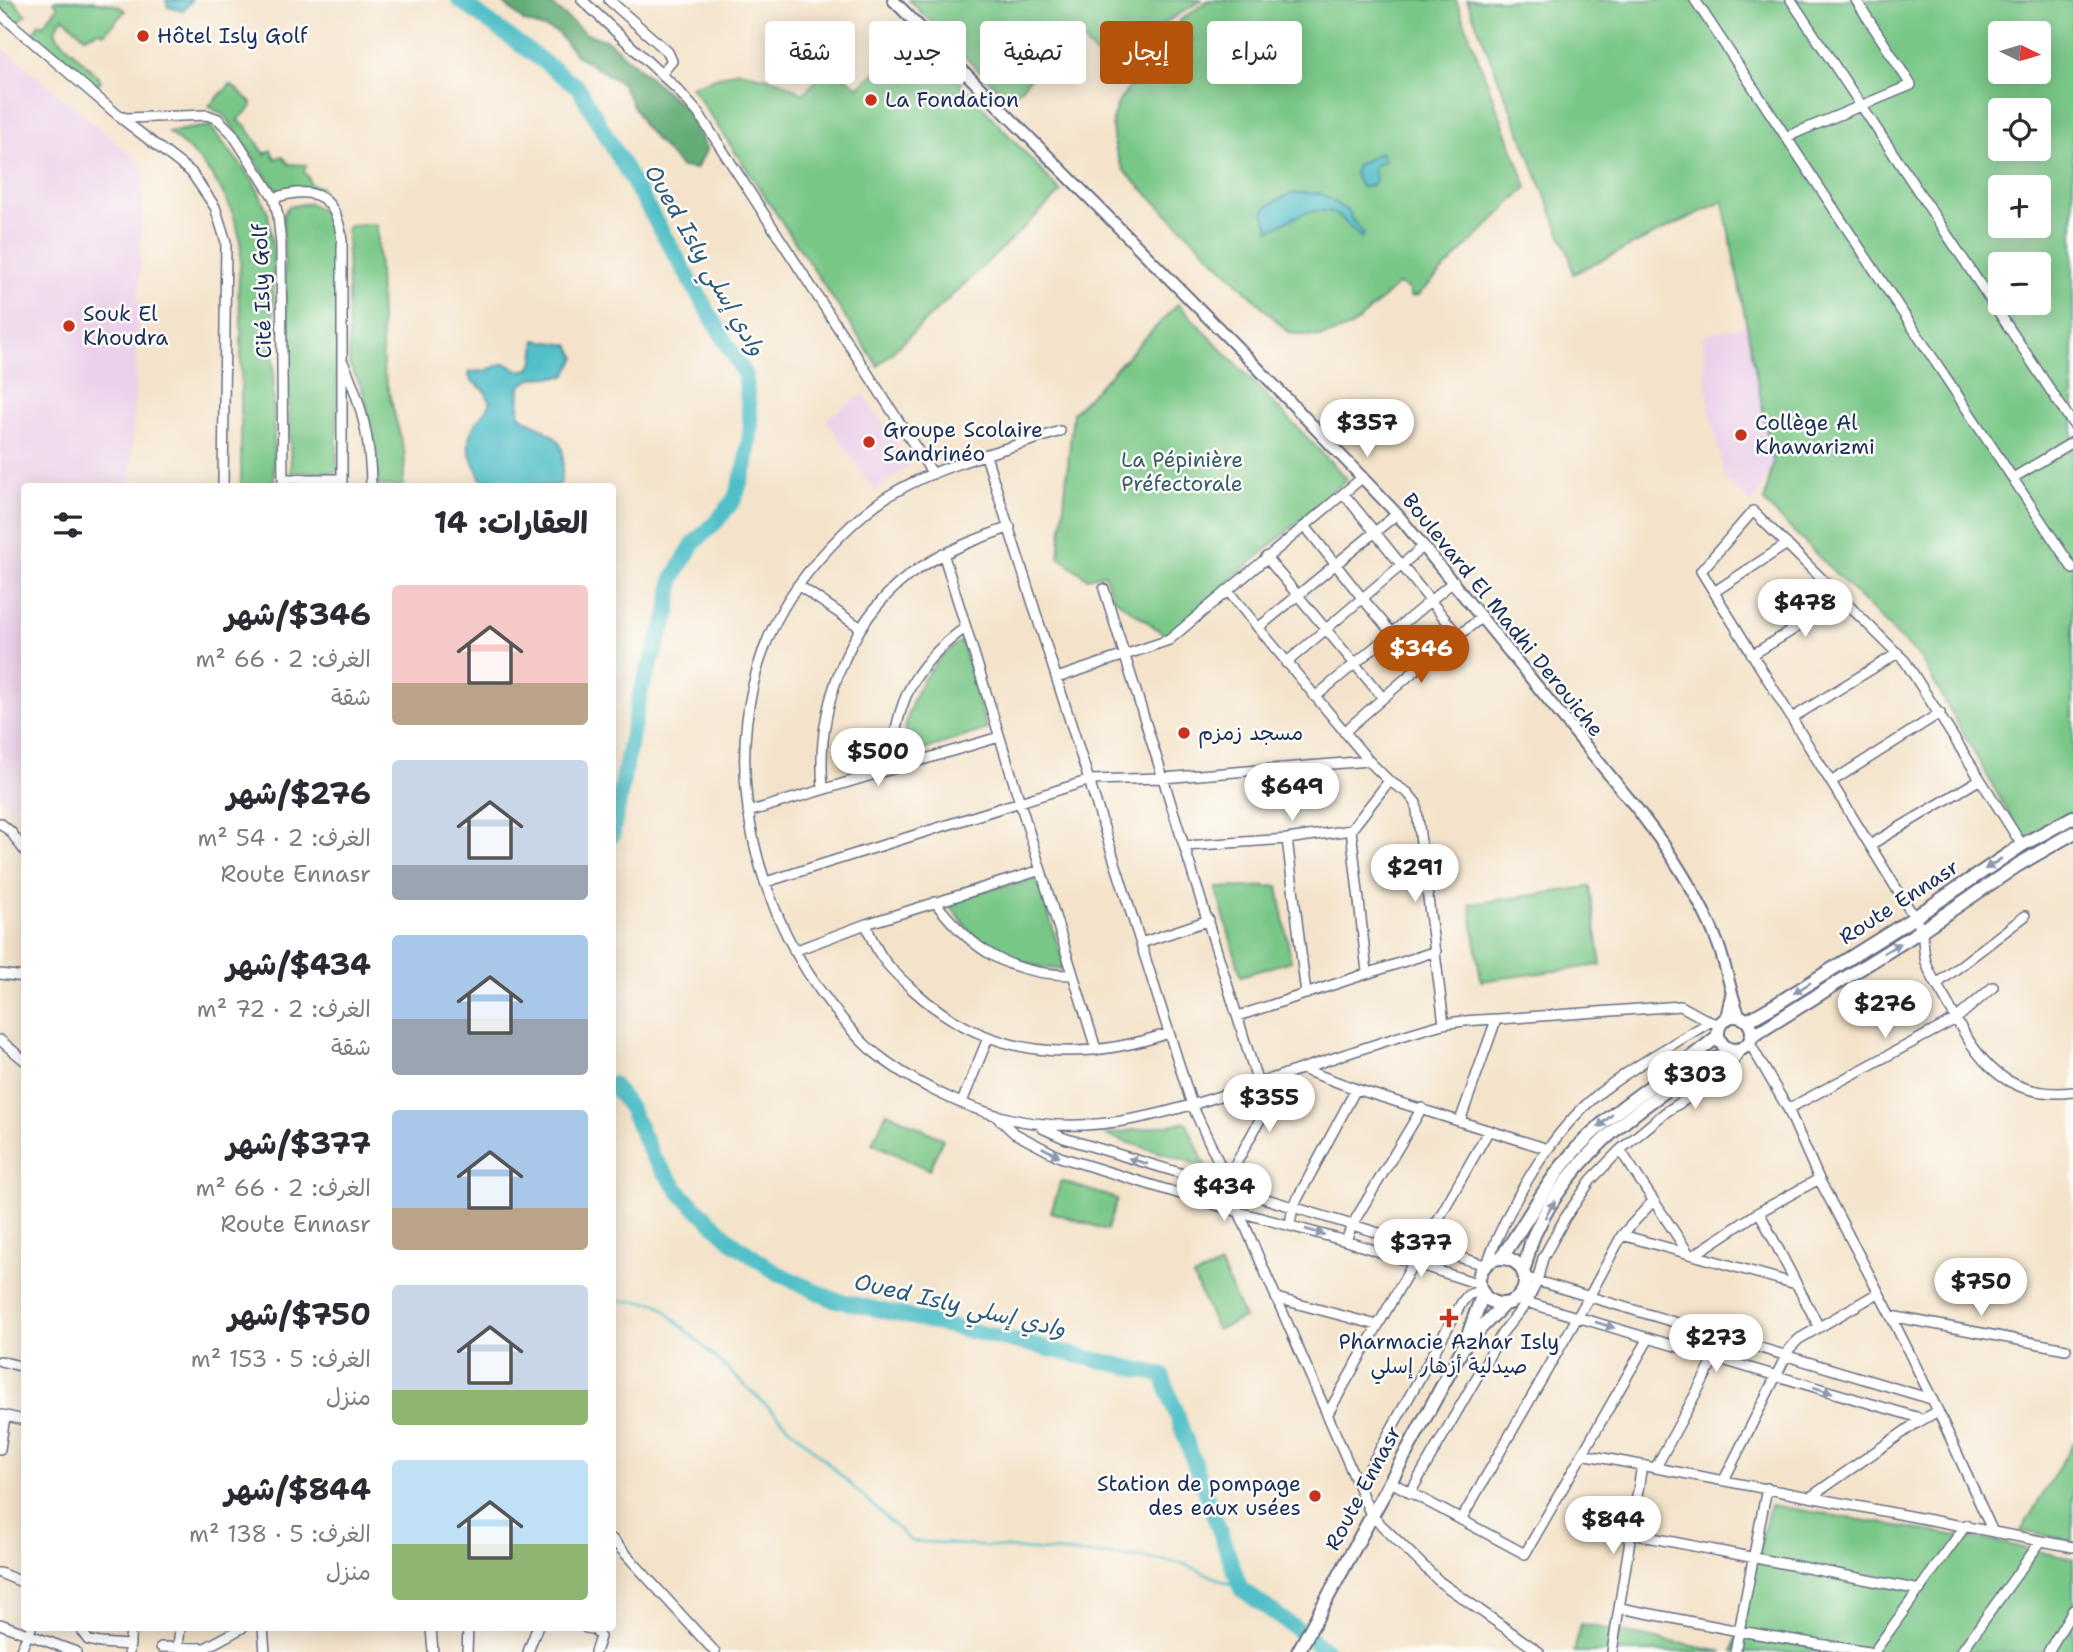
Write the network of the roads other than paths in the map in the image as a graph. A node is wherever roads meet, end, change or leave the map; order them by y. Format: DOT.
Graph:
graph roads {
  1 [pos="582,0"];
  2 [pos="609,0"];
  3 [pos="893,0"];
  4 [pos="1695,0"];
  5 [pos="1791,0"];
  6 [pos="1856,0"];
  7 [pos="0,14"];
  8 [pos="661,74"];
  9 [pos="1861,105"];
  10 [pos="119,117"];
  11 [pos="1786,136"];
  12 [pos="274,198"];
  13 [pos="341,358"];
  14 [pos="2073,424"];
  15 [pos="1060,431"];
  16 [pos="2073,442"];
  17 [pos="986,456"];
  18 [pos="933,474"];
  19 [pos="1363,477"];
  20 [pos="2013,478"];
  21 [pos="223,483"];
  22 [pos="283,483"];
  23 [pos="342,483"];
  24 [pos="370,483"];
  25 [pos="1344,494"];
  26 [pos="1397,514"];
  27 [pos="1305,526"];
  28 [pos="1010,527"];
  29 [pos="1374,533"];
  30 [pos="1787,544"];
  31 [pos="1424,547"];
  32 [pos="943,553"];
  33 [pos="1266,557"];
  34 [pos="1335,564"];
  35 [pos="1402,567"];
  36 [pos="2073,569"];
  37 [pos="1454,582"];
  38 [pos="798,585"];
  39 [pos="1104,589"];
  40 [pos="1227,590"];
  41 [pos="1714,592"];
  42 [pos="1299,597"];
  43 [pos="1363,598"];
  44 [pos="1843,599"];
  45 [pos="1431,600"];
  46 [pos="1482,617"];
  47 [pos="861,628"];
  48 [pos="965,628"];
  49 [pos="1258,628"];
  50 [pos="1326,630"];
  51 [pos="1391,632"];
  52 [pos="1458,635"];
  53 [pos="1898,653"];
  54 [pos="1752,655"];
  55 [pos="1125,657"];
  56 [pos="1286,663"];
  57 [pos="1354,663"];
  58 [pos="1420,666"];
  59 [pos="1057,678"];
  60 [pos="1315,697"];
  61 [pos="1383,698"];
  62 [pos="1940,713"];
  63 [pos="1791,718"];
  64 [pos="1344,732"];
  65 [pos="999,737"];
  66 [pos="1369,761"];
  67 [pos="892,768"];
  68 [pos="1163,778"];
  69 [pos="1090,780"];
  70 [pos="1979,780"];
  71 [pos="1389,781"];
  72 [pos="1831,782"];
  73 [pos="823,788"];
  74 [pos="1019,802"];
  75 [pos="748,812"];
  76 [pos="2073,817"];
  77 [pos="0,824"];
  78 [pos="1351,830"];
  79 [pos="2073,833"];
  80 [pos="1287,839"];
  81 [pos="1870,845"];
  82 [pos="2022,845"];
  83 [pos="21,846"];
  84 [pos="1185,846"];
  85 [pos="1041,870"];
  86 [pos="766,882"];
  87 [pos="935,902"];
  88 [pos="2025,916"];
  89 [pos="1915,917"];
  90 [pos="1209,920"];
  91 [pos="866,924"];
  92 [pos="1922,930"];
  93 [pos="1141,943"];
  94 [pos="794,951"];
  95 [pos="1436,951"];
  96 [pos="1367,972"];
  97 [pos="0,974"];
  98 [pos="1073,975"];
  99 [pos="21,977"];
  100 [pos="1938,983"];
  101 [pos="1993,987"];
  102 [pos="1306,994"];
  103 [pos="1731,995"];
  104 [pos="1238,1016"];
  105 [pos="1743,1019"];
  106 [pos="1956,1019"];
  107 [pos="1496,1020"];
  108 [pos="1444,1024"];
  109 [pos="1719,1025"];
  110 [pos="1169,1034"];
  111 [pos="988,1038"];
  112 [pos="0,1040"];
  113 [pos="1743,1044"];
  114 [pos="1096,1049"];
  115 [pos="21,1058"];
  116 [pos="1302,1069"];
  117 [pos="1285,1074"];
  118 [pos="1258,1083"];
  119 [pos="1356,1089"];
  120 [pos="2073,1091"];
  121 [pos="962,1102"];
  122 [pos="1192,1105"];
  123 [pos="1422,1108"];
  124 [pos="1788,1109"];
  125 [pos="995,1115"];
  126 [pos="1460,1121"];
  127 [pos="1032,1123"];
  128 [pos="1489,1130"];
  129 [pos="1548,1149"];
  130 [pos="1620,1150"];
  131 [pos="1819,1179"];
  132 [pos="1229,1184"];
  133 [pos="1653,1201"];
  134 [pos="1293,1207"];
  135 [pos="1239,1212"];
  136 [pos="1759,1212"];
  137 [pos="1290,1224"];
  138 [pos="1352,1225"];
  139 [pos="1622,1235"];
  140 [pos="1346,1241"];
  141 [pos="1422,1246"];
  142 [pos="1691,1255"];
  143 [pos="1501,1258"];
  144 [pos="1413,1262"];
  145 [pos="1486,1264"];
  146 [pos="1529,1277"];
  147 [pos="1796,1284"];
  148 [pos="1481,1289"];
  149 [pos="1878,1293"];
  150 [pos="1589,1297"];
  151 [pos="1276,1298"];
  152 [pos="1516,1302"];
  153 [pos="1891,1316"];
  154 [pos="1577,1317"];
  155 [pos="1377,1325"];
  156 [pos="1819,1327"];
  157 [pos="1649,1338"];
  158 [pos="1728,1339"];
  159 [pos="1465,1344"];
  160 [pos="2066,1349"];
  161 [pos="1787,1357"];
  162 [pos="1715,1358"];
  163 [pos="0,1360"];
  164 [pos="21,1366"];
  165 [pos="1775,1376"];
  166 [pos="1931,1399"];
  167 [pos="1938,1411"];
  168 [pos="3,1415"];
  169 [pos="1327,1415"];
  170 [pos="21,1419"];
  171 [pos="1923,1419"];
  172 [pos="0,1450"];
  173 [pos="1582,1454"];
  174 [pos="1642,1465"];
  175 [pos="1656,1467"];
  176 [pos="1724,1480"];
  177 [pos="1389,1481"];
  178 [pos="1359,1487"];
  179 [pos="1767,1488"];
  180 [pos="1410,1493"];
  181 [pos="1812,1496"];
  182 [pos="1371,1515"];
  183 [pos="1461,1520"];
  184 [pos="1966,1525"];
  185 [pos="1992,1530"];
  186 [pos="1632,1534"];
  187 [pos="2041,1541"];
  188 [pos="616,1543"];
  189 [pos="2073,1547"];
  190 [pos="1754,1557"];
  191 [pos="0,1573"];
  192 [pos="21,1582"];
  193 [pos="1920,1590"];
  194 [pos="1620,1608"];
  195 [pos="2073,1610"];
  196 [pos="2069,1623"];
  197 [pos="0,1624"];
  198 [pos="21,1629"];
  199 [pos="30,1631"];
  200 [pos="83,1631"];
  201 [pos="131,1631"];
  202 [pos="180,1631"];
  203 [pos="236,1631"];
  204 [pos="264,1631"];
  205 [pos="431,1631"];
  206 [pos="468,1631"];
  207 [pos="536,1631"];
  208 [pos="596,1631"];
  209 [pos="1739,1631"];
  210 [pos="161,1647"];
  211 [pos="178,1648"];
  212 [pos="130,1649"];
  213 [pos="60,1650"];
  214 [pos="20,1652"];
  215 [pos="76,1652"];
  216 [pos="265,1652"];
  217 [pos="433,1652"];
  218 [pos="467,1652"];
  219 [pos="528,1652"];
  220 [pos="595,1652"];
  221 [pos="715,1652"];
  222 [pos="1298,1652"];
  223 [pos="1539,1652"];
  224 [pos="1612,1652"];
  225 [pos="1735,1652"];
  226 [pos="1868,1652"];
  227 [pos="1874,1652"];
  228 [pos="1961,1652"];
  229 [pos="2048,1652"];
  1 -- 8 [label="street"];
  2 -- 8 [label="street"];
  3 -- 19 [label="street, Boulevard El Madhi Derouiche"];
  4 -- 11 [label="street"];
  5 -- 9 [label="street"];
  6 -- 9 [label="street"];
  7 -- 10 [label="street"];
  8 -- 18 [label="street"];
  9 -- 11 [label="street"];
  9 -- 14 [label="street"];
  10 -- 12 [label="street, Cité Isly Golf"];
  10 -- 21 [label="street"];
  11 -- 20 [label="street"];
  12 -- 13 [label="street"];
  12 -- 22 [label="street, Cité Isly Golf"];
  13 -- 23 [label="street"];
  13 -- 24 [label="street"];
  15 -- 17 [label="street"];
  16 -- 20 [label="street"];
  17 -- 18 [label="street"];
  17 -- 28 [label="street"];
  18 -- 38 [label="street"];
  19 -- 25 [label="street"];
  19 -- 26 [label="street, Boulevard El Madhi Derouiche"];
  20 -- 36 [label="street"];
  22 -- 23 [label="street"];
  25 -- 27 [label="street"];
  25 -- 29 [label="street"];
  26 -- 29 [label="street"];
  26 -- 31 [label="street, Boulevard El Madhi Derouiche"];
  27 -- 33 [label="street"];
  27 -- 34 [label="street"];
  28 -- 32 [label="street"];
  28 -- 59 [label="street"];
  29 -- 34 [label="street"];
  29 -- 35 [label="street"];
  30 -- 41 [label="street"];
  30 -- 41 [label="street"];
  30 -- 44 [label="street"];
  31 -- 35 [label="street"];
  31 -- 37 [label="street, Boulevard El Madhi Derouiche"];
  32 -- 47 [label="street"];
  32 -- 48 [label="street"];
  33 -- 40 [label="street"];
  33 -- 42 [label="street"];
  34 -- 42 [label="street"];
  34 -- 43 [label="street"];
  35 -- 43 [label="street"];
  35 -- 45 [label="street"];
  37 -- 45 [label="street"];
  37 -- 46 [label="street, Boulevard El Madhi Derouiche"];
  38 -- 47 [label="street"];
  38 -- 75 [label="street"];
  39 -- 55 [label="street"];
  40 -- 49 [label="street"];
  40 -- 55 [label="street"];
  41 -- 54 [label="street"];
  42 -- 49 [label="street"];
  42 -- 50 [label="street"];
  43 -- 50 [label="street"];
  43 -- 51 [label="street"];
  44 -- 53 [label="street"];
  44 -- 54 [label="street"];
  45 -- 51 [label="street"];
  45 -- 52 [label="street"];
  46 -- 52 [label="street"];
  46 -- 103 [label="street, Boulevard El Madhi Derouiche"];
  47 -- 73 [label="street"];
  48 -- 65 [label="street"];
  48 -- 67 [label="street"];
  49 -- 56 [label="street"];
  50 -- 56 [label="street"];
  50 -- 57 [label="street"];
  51 -- 57 [label="street"];
  51 -- 58 [label="street"];
  52 -- 58 [label="street"];
  53 -- 62 [label="street"];
  53 -- 63 [label="street"];
  54 -- 63 [label="street"];
  55 -- 59 [label="street"];
  55 -- 68 [label="street"];
  56 -- 60 [label="street"];
  57 -- 60 [label="street"];
  57 -- 61 [label="street"];
  58 -- 61 [label="street"];
  59 -- 69 [label="street"];
  60 -- 64 [label="street"];
  61 -- 64 [label="street"];
  62 -- 70 [label="street"];
  62 -- 72 [label="street"];
  63 -- 72 [label="street"];
  64 -- 66 [label="street"];
  65 -- 67 [label="street"];
  65 -- 74 [label="street"];
  66 -- 68 [label="street"];
  66 -- 71 [label="street"];
  67 -- 73 [label="street"];
  68 -- 69 [label="street"];
  68 -- 84 [label="street"];
  69 -- 74 [label="street"];
  69 -- 93 [label="street"];
  70 -- 81 [label="street"];
  70 -- 82 [label="street"];
  71 -- 78 [label="street"];
  71 -- 95 [label="street"];
  72 -- 81 [label="street"];
  73 -- 75 [label="street"];
  74 -- 85 [label="street"];
  74 -- 86 [label="street"];
  75 -- 86 [label="street"];
  76 -- 82 [label="main road, Route Ennasr"];
  77 -- 83 [label="street"];
  78 -- 80 [label="street"];
  78 -- 96 [label="street"];
  79 -- 92 [label="main road, Route Ennasr"];
  80 -- 84 [label="street"];
  80 -- 102 [label="street"];
  81 -- 89 [label="street"];
  82 -- 89 [label="main road, Route Ennasr, one-way"];
  84 -- 90 [label="street"];
  85 -- 87 [label="street"];
  85 -- 98 [label="street"];
  86 -- 94 [label="street"];
  87 -- 91 [label="street"];
  87 -- 98 [label="street"];
  88 -- 100 [label="street"];
  89 -- 92 [label="street"];
  89 -- 105 [label="main road, Route Ennasr, one-way"];
  90 -- 93 [label="street"];
  90 -- 104 [label="street"];
  91 -- 94 [label="street"];
  91 -- 111 [label="street"];
  92 -- 100 [label="street"];
  113 -- 92 [label="main road, Route Ennasr, one-way"];
  93 -- 110 [label="street"];
  94 -- 121 [label="street"];
  95 -- 96 [label="street"];
  95 -- 108 [label="street"];
  96 -- 102 [label="street"];
  97 -- 99 [label="street"];
  98 -- 114 [label="street"];
  100 -- 106 [label="street"];
  101 -- 106 [label="street"];
  102 -- 104 [label="street"];
  103 -- 105 [label="street, Boulevard El Madhi Derouiche"];
  103 -- 109 [label="street"];
  104 -- 118 [label="street"];
  105 -- 109 [label="main road"];
  105 -- 113 [label="main road"];
  106 -- 120 [label="street"];
  106 -- 124 [label="street"];
  107 -- 108 [label="street"];
  107 -- 109 [label="street"];
  107 -- 126 [label="street"];
  108 -- 116 [label="street"];
  109 -- 113 [label="main road"];
  109 -- 129 [label="street"];
  109 -- 143 [label="main road, one-way"];
  110 -- 114 [label="street"];
  110 -- 122 [label="street"];
  111 -- 114 [label="street"];
  111 -- 121 [label="street"];
  112 -- 115 [label="street"];
  113 -- 124 [label="street"];
  113 -- 130 [label="street"];
  146 -- 113 [label="main road, Route Ennasr, one-way"];
  116 -- 117 [label="street"];
  116 -- 119 [label="street"];
  117 -- 118 [label="street"];
  117 -- 132 [label="street"];
  118 -- 122 [label="street"];
  119 -- 123 [label="street"];
  119 -- 134 [label="street"];
  121 -- 125 [label="street"];
  122 -- 127 [label="street"];
  122 -- 132 [label="street"];
  123 -- 126 [label="street"];
  123 -- 138 [label="street"];
  124 -- 131 [label="street"];
  125 -- 127 [label="street"];
  125 -- 135 [label="street, one-way"];
  126 -- 128 [label="street"];
  132 -- 127 [label="street, one-way"];
  128 -- 129 [label="street"];
  128 -- 141 [label="street"];
  129 -- 145 [label="street"];
  130 -- 133 [label="street"];
  130 -- 146 [label="street"];
  131 -- 136 [label="street"];
  131 -- 149 [label="street"];
  132 -- 134 [label="street"];
  132 -- 135 [label="street"];
  133 -- 139 [label="street"];
  133 -- 142 [label="street"];
  134 -- 137 [label="street"];
  134 -- 138 [label="street"];
  135 -- 137 [label="street"];
  135 -- 151 [label="street"];
  136 -- 142 [label="street"];
  136 -- 147 [label="street"];
  137 -- 140 [label="street, one-way"];
  138 -- 140 [label="street"];
  138 -- 141 [label="street"];
  139 -- 142 [label="street"];
  139 -- 150 [label="street"];
  140 -- 144 [label="street"];
  141 -- 144 [label="street"];
  141 -- 145 [label="street"];
  142 -- 147 [label="street"];
  143 -- 145 [label="main road"];
  143 -- 146 [label="main road"];
  144 -- 148 [label="street"];
  144 -- 155 [label="street"];
  145 -- 148 [label="main road"];
  146 -- 150 [label="street"];
  146 -- 152 [label="main road"];
  147 -- 156 [label="street"];
  148 -- 152 [label="main road"];
  148 -- 159 [label="main road, Route Ennasr"];
  148 -- 178 [label="street"];
  149 -- 153 [label="street"];
  149 -- 156 [label="street"];
  150 -- 154 [label="street"];
  150 -- 158 [label="street"];
  151 -- 155 [label="street"];
  151 -- 169 [label="street"];
  152 -- 154 [label="street"];
  152 -- 159 [label="main road, Route Ennasr"];
  152 -- 180 [label="street"];
  153 -- 160 [label="street"];
  153 -- 166 [label="street"];
  154 -- 157 [label="street, one-way"];
  154 -- 183 [label="street"];
  155 -- 169 [label="street"];
  156 -- 161 [label="street"];
  157 -- 162 [label="street"];
  157 -- 173 [label="street"];
  158 -- 161 [label="street"];
  158 -- 162 [label="street"];
  159 -- 177 [label="main road, Route Ennasr"];
  161 -- 165 [label="street"];
  161 -- 166 [label="street"];
  162 -- 165 [label="street"];
  162 -- 175 [label="street"];
  163 -- 164 [label="street"];
  165 -- 171 [label="street, one-way"];
  165 -- 176 [label="street"];
  166 -- 167 [label="street"];
  167 -- 171 [label="street"];
  167 -- 185 [label="street"];
  168 -- 170 [label="street"];
  168 -- 172 [label="street"];
  169 -- 178 [label="street"];
  171 -- 181 [label="street"];
  173 -- 174 [label="street"];
  173 -- 183 [label="street"];
  174 -- 175 [label="street"];
  174 -- 186 [label="street"];
  175 -- 176 [label="street"];
  176 -- 179 [label="street"];
  177 -- 180 [label="street"];
  177 -- 182 [label="main road, Route Ennasr"];
  178 -- 182 [label="street"];
  179 -- 181 [label="street"];
  179 -- 190 [label="street"];
  180 -- 183 [label="street"];
  181 -- 184 [label="street"];
  182 -- 222 [label="main road, Route Ennasr"];
  182 -- 223 [label="street"];
  184 -- 185 [label="street"];
  184 -- 193 [label="street"];
  185 -- 187 [label="street"];
  186 -- 190 [label="street"];
  186 -- 194 [label="street"];
  187 -- 189 [label="street"];
  187 -- 228 [label="street"];
  188 -- 221 [label="street"];
  190 -- 193 [label="street"];
  190 -- 209 [label="street"];
  191 -- 192 [label="street"];
  193 -- 227 [label="street"];
  194 -- 209 [label="street"];
  194 -- 224 [label="street"];
  195 -- 196 [label="street"];
  196 -- 229 [label="street"];
  197 -- 198 [label="street"];
  199 -- 213 [label="street"];
  199 -- 214 [label="street"];
  200 -- 212 [label="street"];
  201 -- 212 [label="street"];
  202 -- 211 [label="street"];
  203 -- 211 [label="street"];
  204 -- 216 [label="street"];
  205 -- 217 [label="street"];
  206 -- 218 [label="street"];
  207 -- 219 [label="street"];
  208 -- 220 [label="street"];
  209 -- 225 [label="street"];
  209 -- 226 [label="street"];
  210 -- 211 [label="street"];
  213 -- 215 [label="street"];
}
